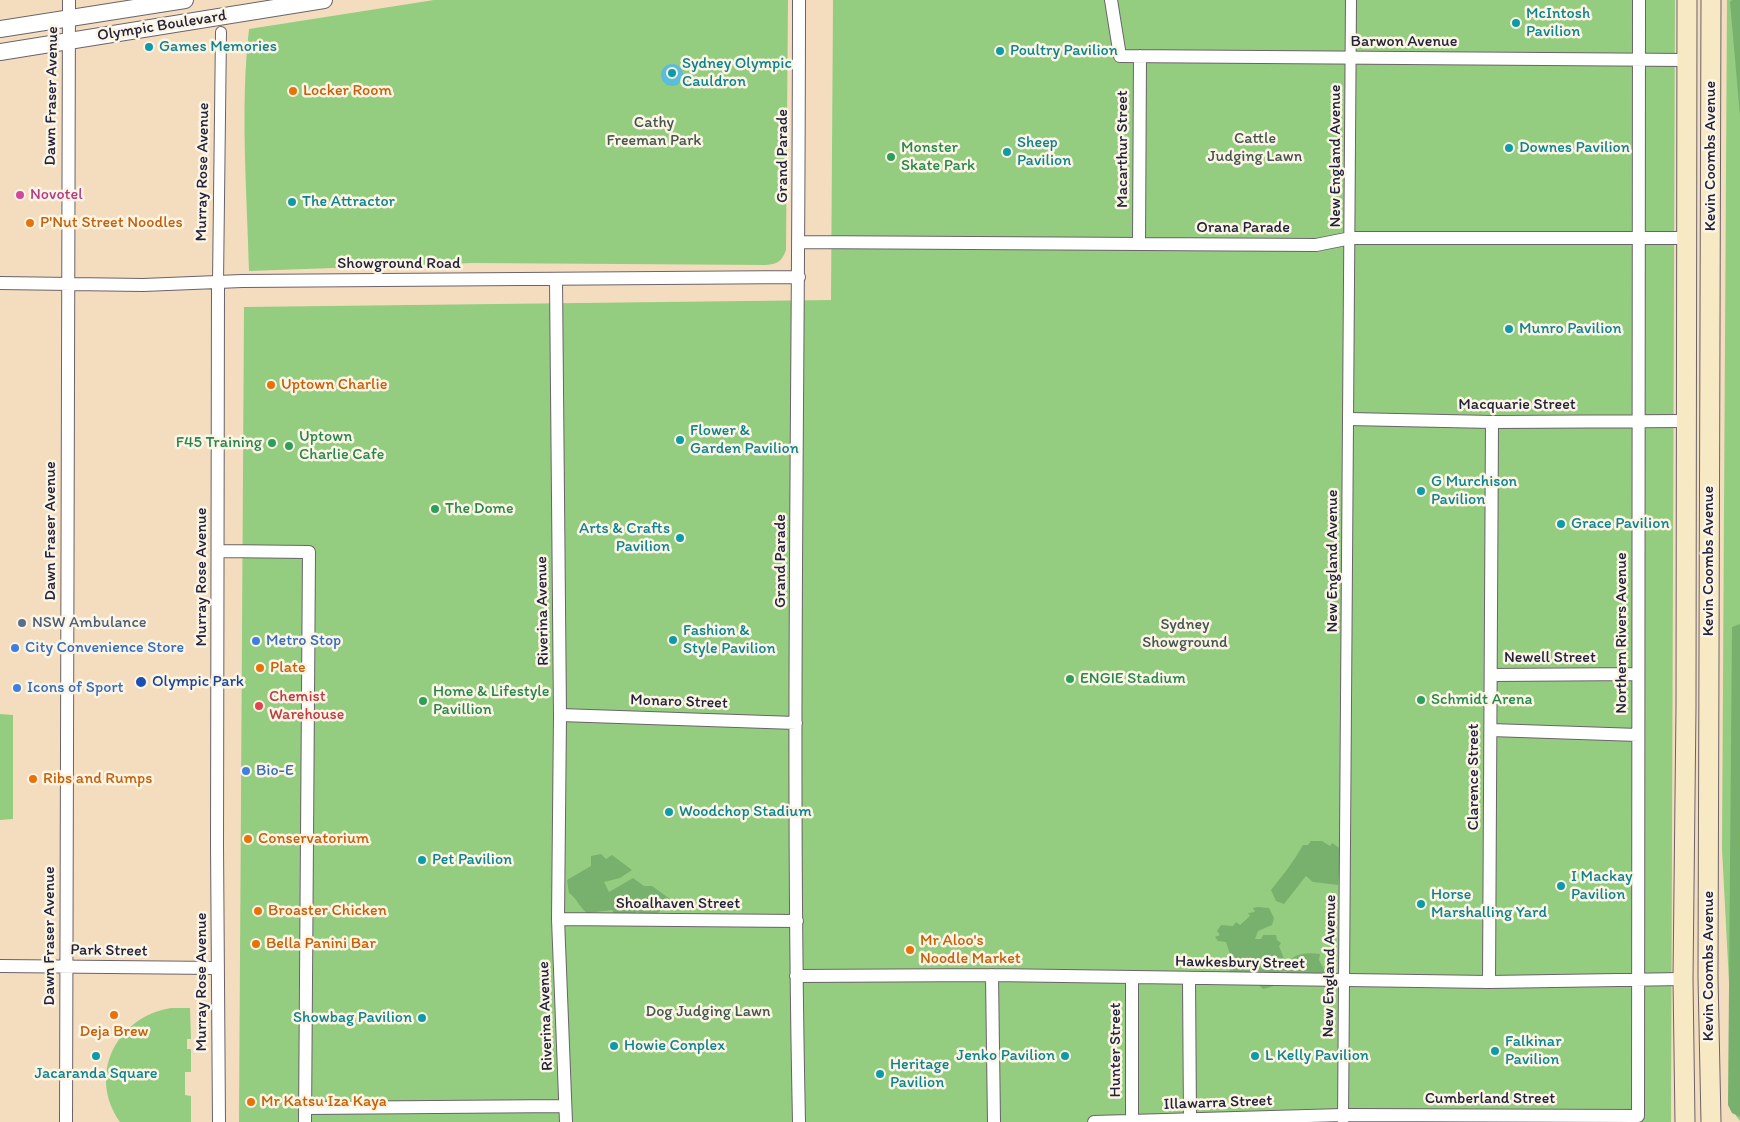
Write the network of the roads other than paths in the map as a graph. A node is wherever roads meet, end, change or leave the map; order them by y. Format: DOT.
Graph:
graph roads {
  1 [pos="69,0"];
  2 [pos="185,0"];
  3 [pos="324,0"];
  4 [pos="800,0"];
  5 [pos="1111,0"];
  6 [pos="1351,0"];
  7 [pos="1639,0"];
  8 [pos="1687,0"];
  9 [pos="1711,0"];
  10 [pos="69,18"];
  11 [pos="0,29"];
  12 [pos="221,32"];
  13 [pos="68,41"];
  14 [pos="0,52"];
  15 [pos="1140,56"];
  16 [pos="1350,58"];
  17 [pos="1639,60"];
  18 [pos="1687,60"];
  19 [pos="1351,238"];
  20 [pos="1639,238"];
  21 [pos="1686,238"];
  22 [pos="1710,238"];
  23 [pos="799,242"];
  24 [pos="1139,243"];
  25 [pos="799,277"];
  26 [pos="556,280"];
  27 [pos="218,282"];
  28 [pos="0,283"];
  29 [pos="68,284"];
  30 [pos="1349,419"];
  31 [pos="1638,421"];
  32 [pos="1686,421"];
  33 [pos="1492,422"];
  34 [pos="219,551"];
  35 [pos="1638,674"];
  36 [pos="1491,675"];
  37 [pos="560,714"];
  38 [pos="796,723"];
  39 [pos="1491,730"];
  40 [pos="1638,735"];
  41 [pos="558,919"];
  42 [pos="797,921"];
  43 [pos="0,966"];
  44 [pos="66,967"];
  45 [pos="218,968"];
  46 [pos="992,975"];
  47 [pos="796,976"];
  48 [pos="1708,977"];
  49 [pos="1132,978"];
  50 [pos="1189,978"];
  51 [pos="1683,979"];
  52 [pos="1345,981"];
  53 [pos="1638,981"];
  54 [pos="1489,982"];
  55 [pos="565,1106"];
  56 [pos="305,1108"];
  57 [pos="1638,1116"];
  58 [pos="1343,1119"];
  59 [pos="1190,1120"];
  60 [pos="1132,1121"];
  61 [pos="66,1122"];
  62 [pos="219,1122"];
  63 [pos="305,1122"];
  64 [pos="566,1122"];
  65 [pos="799,1122"];
  66 [pos="994,1122"];
  67 [pos="1094,1122"];
  68 [pos="1685,1122"];
  69 [pos="1711,1122"];
  1 -- 10 [label="street, Dawn Fraser Avenue"];
  2 -- 10 [label="street, Olympic Boulevard"];
  3 -- 13 [label="street, Olympic Boulevard"];
  4 -- 23 [label="street, Grand Parade"];
  5 -- 15 [label="street, Barwon Avenue"];
  6 -- 16 [label="street, New England Avenue"];
  7 -- 17 [label="street, Northern Rivers Avenue"];
  8 -- 18 [label="main road, Kevin Coombs Avenue"];
  9 -- 22 [label="main road, Kevin Coombs Avenue"];
  10 -- 11 [label="street, Olympic Boulevard"];
  10 -- 13 [label="street, Dawn Fraser Avenue"];
  12 -- 27 [label="street, Murray Rose Avenue"];
  13 -- 14 [label="street, Olympic Boulevard"];
  13 -- 29 [label="street, Dawn Fraser Avenue"];
  15 -- 16 [label="street, Barwon Avenue"];
  15 -- 24 [label="street, Macarthur Street"];
  16 -- 17 [label="street, Barwon Avenue"];
  16 -- 19 [label="street, New England Avenue"];
  17 -- 18 [label="street, Barwon Avenue"];
  17 -- 20 [label="street, Northern Rivers Avenue"];
  18 -- 21 [label="main road, Kevin Coombs Avenue"];
  19 -- 20 [label="street, Orana Parade"];
  19 -- 24 [label="street, Orana Parade"];
  19 -- 30 [label="street, New England Avenue"];
  20 -- 21 [label="street, Orana Parade"];
  20 -- 31 [label="street, Northern Rivers Avenue"];
  21 -- 22 [label="main road"];
  21 -- 32 [label="main road, Kevin Coombs Avenue"];
  22 -- 48 [label="main road, Kevin Coombs Avenue"];
  23 -- 24 [label="street, Orana Parade"];
  23 -- 25 [label="street, Grand Parade"];
  25 -- 26 [label="street, Showground Road"];
  25 -- 38 [label="street, Grand Parade"];
  26 -- 27 [label="street, Showground Road"];
  26 -- 37 [label="street, Riverina Avenue"];
  27 -- 29 [label="street, Showground Road"];
  27 -- 34 [label="street, Murray Rose Avenue"];
  28 -- 29 [label="street, Showground Road"];
  29 -- 44 [label="street, Dawn Fraser Avenue"];
  30 -- 33 [label="street, Macquarie Street"];
  30 -- 52 [label="street, New England Avenue"];
  31 -- 32 [label="street, Macquarie Street"];
  31 -- 33 [label="street, Macquarie Street"];
  31 -- 35 [label="street, Northern Rivers Avenue"];
  32 -- 51 [label="main road, Kevin Coombs Avenue"];
  33 -- 36 [label="street, Clarence Street"];
  34 -- 45 [label="street, Murray Rose Avenue"];
  34 -- 56 [label="street"];
  35 -- 36 [label="street, Newell Street"];
  35 -- 40 [label="street, Northern Rivers Avenue"];
  36 -- 39 [label="street, Clarence Street"];
  37 -- 38 [label="street, Monaro Street"];
  37 -- 41 [label="street, Riverina Avenue"];
  38 -- 42 [label="street, Grand Parade"];
  39 -- 40 [label="street"];
  39 -- 54 [label="street, Clarence Street"];
  40 -- 53 [label="street, Northern Rivers Avenue"];
  41 -- 42 [label="street, Shoalhaven Street"];
  41 -- 55 [label="street, Riverina Avenue"];
  42 -- 47 [label="street, Grand Parade"];
  43 -- 44 [label="street, Park Street"];
  44 -- 45 [label="street, Park Street"];
  44 -- 61 [label="street, Dawn Fraser Avenue"];
  45 -- 62 [label="street, Murray Rose Avenue"];
  46 -- 47 [label="street, Hawkesbury Street"];
  46 -- 49 [label="street, Hawkesbury Street"];
  46 -- 66 [label="street"];
  47 -- 65 [label="street, Grand Parade"];
  48 -- 51 [label="main road"];
  48 -- 69 [label="main road, Kevin Coombs Avenue"];
  49 -- 50 [label="street, Hawkesbury Street"];
  49 -- 60 [label="street, Hunter Street"];
  50 -- 52 [label="street, Hawkesbury Street"];
  50 -- 59 [label="street"];
  51 -- 53 [label="street, Hawkesbury Street"];
  51 -- 68 [label="main road, Kevin Coombs Avenue"];
  52 -- 54 [label="street, Hawkesbury Street"];
  52 -- 58 [label="street, New England Avenue"];
  53 -- 54 [label="street, Hawkesbury Street"];
  53 -- 57 [label="street, Northern Rivers Avenue"];
  55 -- 56 [label="street"];
  55 -- 64 [label="street, Riverina Avenue"];
  56 -- 63 [label="street"];
  57 -- 58 [label="street, Cumberland Street"];
  58 -- 59 [label="street, Illawarra Street"];
  59 -- 60 [label="street, Illawarra Street"];
  60 -- 67 [label="street, Illawarra Street"];
}
